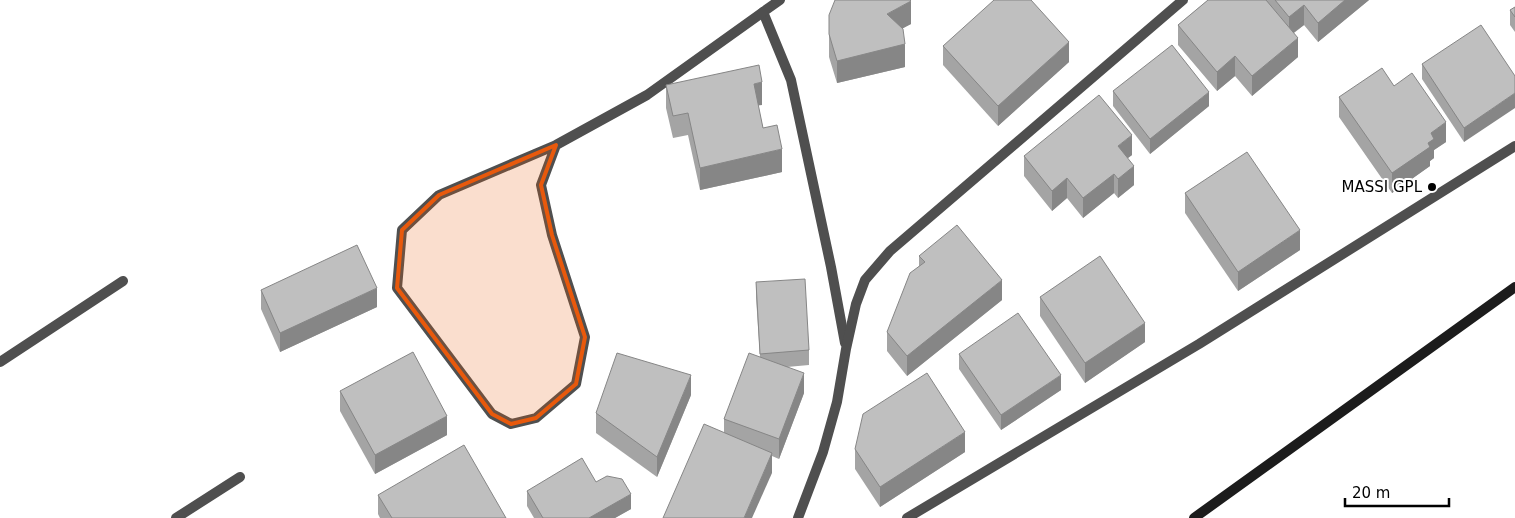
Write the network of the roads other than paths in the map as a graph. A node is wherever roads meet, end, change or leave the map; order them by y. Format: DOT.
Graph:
graph roads {
  1 [pos="780,0"];
  2 [pos="1183,0"];
  3 [pos="763,12"];
  4 [pos="556,145"];
  5 [pos="1515,146"];
  6 [pos="123,282"];
  7 [pos="1515,287"];
  8 [pos="846,349"];
  9 [pos="0,362"];
  10 [pos="240,477"];
  11 [pos="176,518"];
  12 [pos="798,518"];
  13 [pos="907,518"];
  14 [pos="1194,518"];
  1 -- 3 [label="street"];
  2 -- 8 [label="street"];
  3 -- 4 [label="street"];
  3 -- 8 [label="street"];
  4 -- 4 [label="street"];
  5 -- 13 [label="street"];
  6 -- 9 [label="street"];
  7 -- 14 [label="main road"];
  8 -- 12 [label="street"];
  10 -- 11 [label="street"];
}
